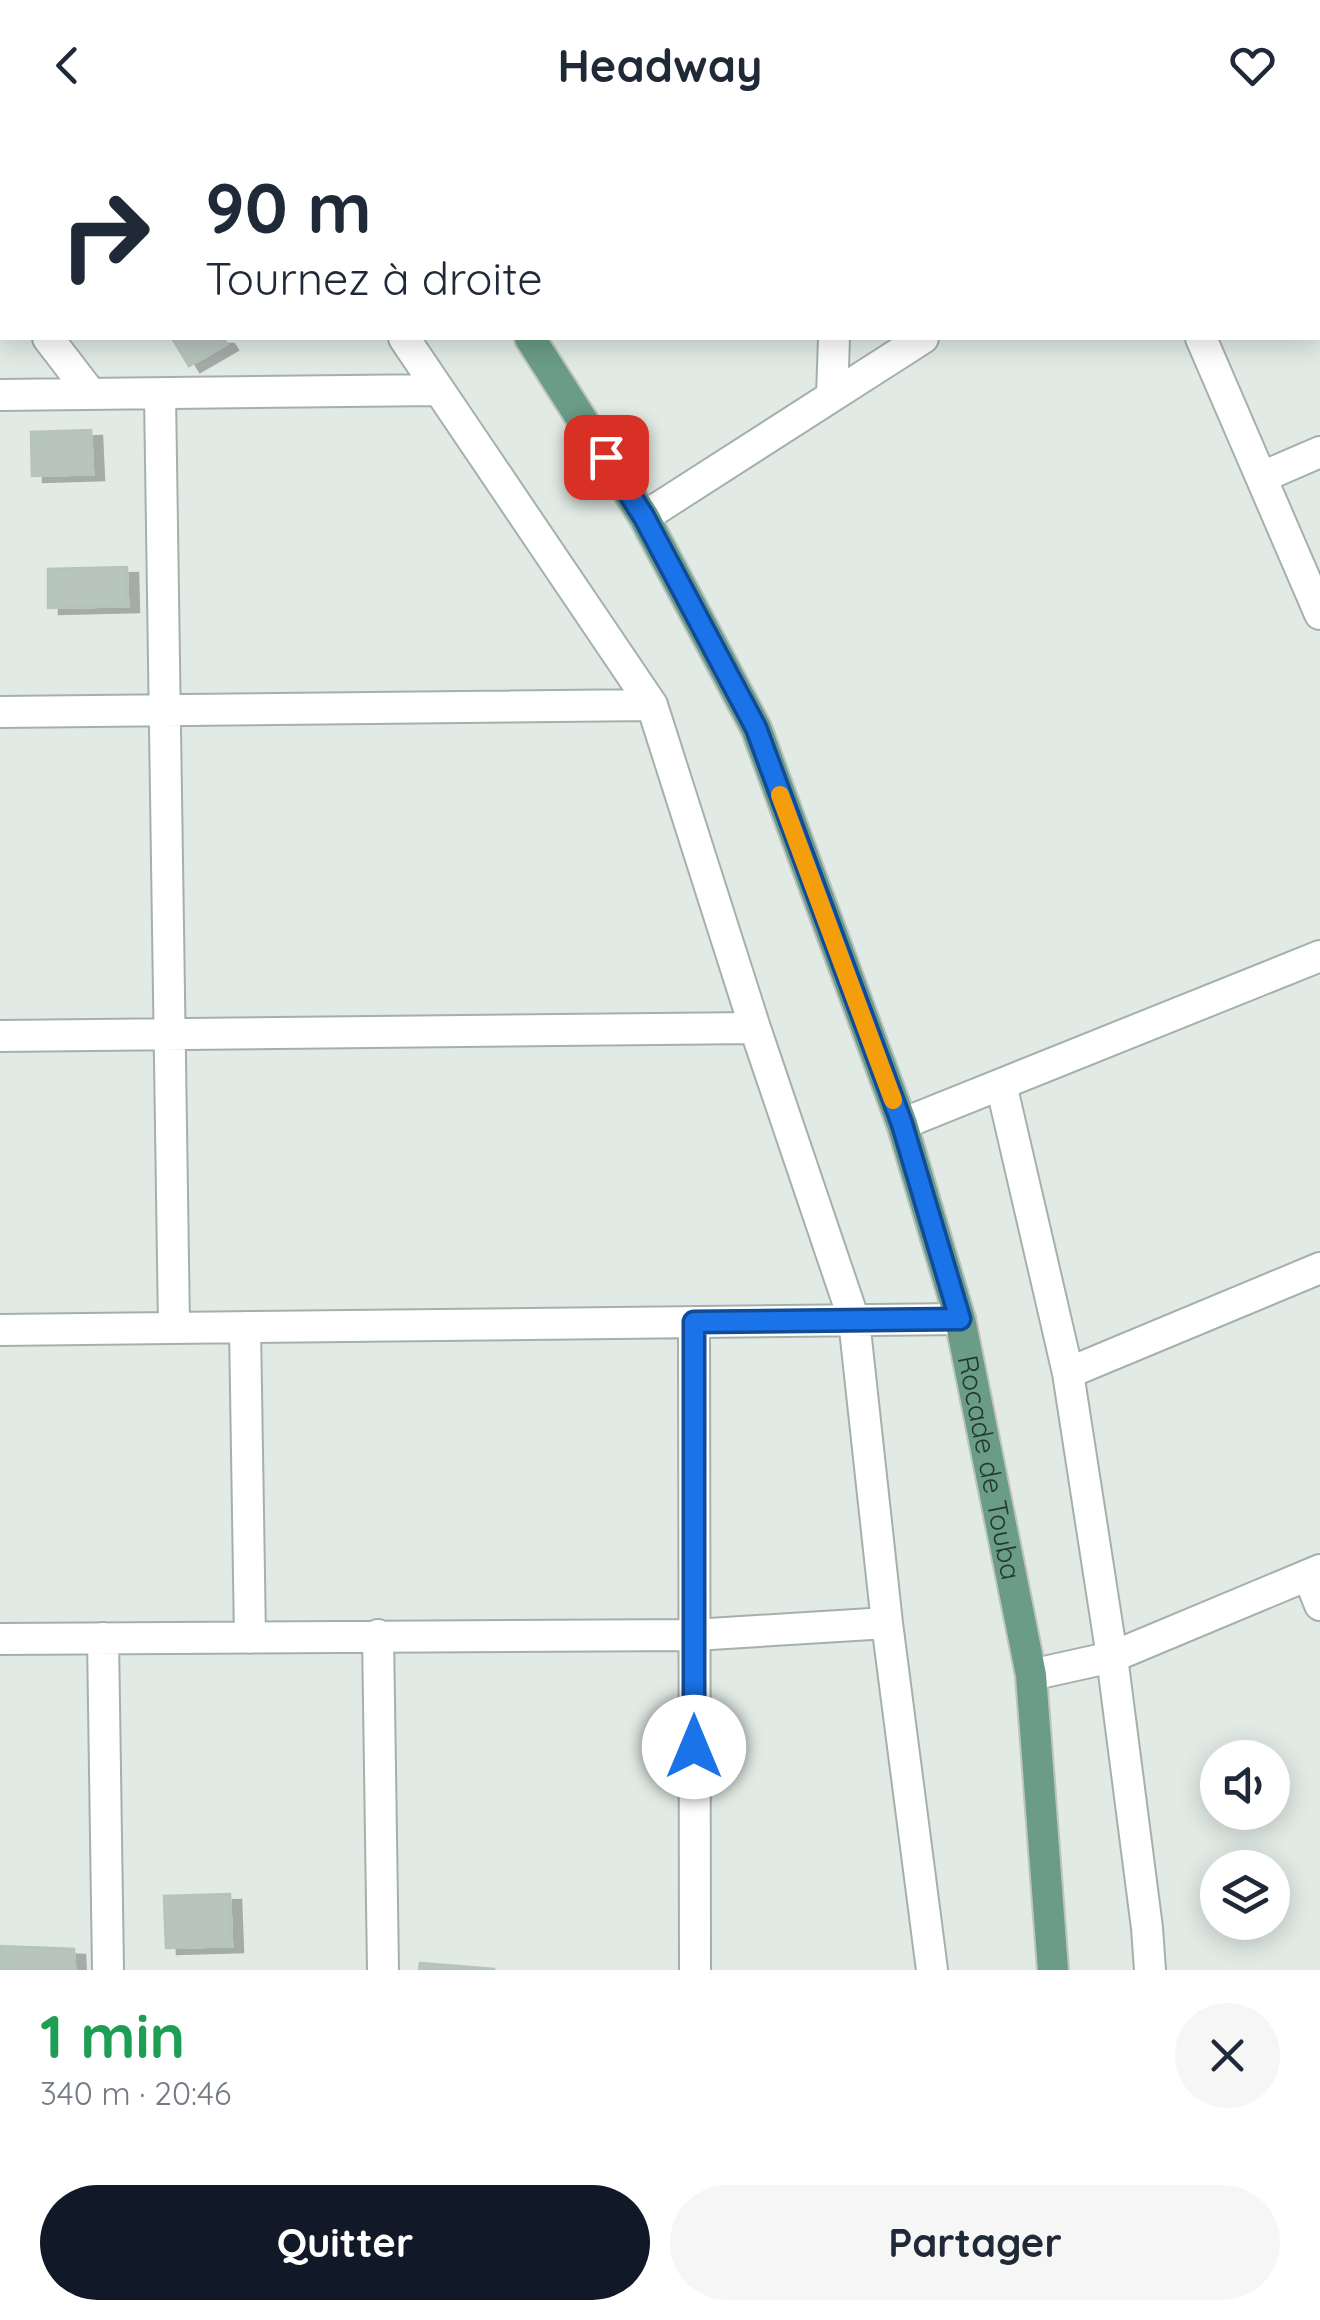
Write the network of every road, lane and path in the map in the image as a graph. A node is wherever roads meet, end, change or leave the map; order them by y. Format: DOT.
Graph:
graph roads {
  1 [pos="50,340"];
  2 [pos="405,340"];
  3 [pos="531,340"];
  4 [pos="834,340"];
  5 [pos="920,340"];
  6 [pos="1202,340"];
  7 [pos="439,390"];
  8 [pos="91,394"];
  9 [pos="160,394"];
  10 [pos="0,395"];
  11 [pos="832,396"];
  12 [pos="1320,452"];
  13 [pos="1262,477"];
  14 [pos="644,517"];
  15 [pos="1320,614"];
  16 [pos="652,705"];
  17 [pos="165,710"];
  18 [pos="0,712"];
  19 [pos="1320,956"];
  20 [pos="755,1028"];
  21 [pos="170,1034"];
  22 [pos="0,1036"];
  23 [pos="1000,1084"];
  24 [pos="902,1124"];
  25 [pos="1320,1268"];
  26 [pos="960,1319"];
  27 [pos="854,1320"];
  28 [pos="694,1322"];
  29 [pos="174,1327"];
  30 [pos="245,1327"];
  31 [pos="0,1330"];
  32 [pos="1068,1373"];
  33 [pos="1314,1572"];
  34 [pos="1320,1605"];
  35 [pos="887,1624"];
  36 [pos="378,1635"];
  37 [pos="694,1635"];
  38 [pos="103,1638"];
  39 [pos="250,1638"];
  40 [pos="0,1639"];
  41 [pos="1112,1657"];
  42 [pos="1031,1676"];
  43 [pos="108,1970"];
  44 [pos="383,1970"];
  45 [pos="694,1970"];
  46 [pos="932,1970"];
  47 [pos="1053,1970"];
  48 [pos="1150,1970"];
  1 -- 8 [label="street"];
  2 -- 7 [label="street"];
  3 -- 14 [label="main road, Rocade de Touba"];
  4 -- 11 [label="street"];
  5 -- 11 [label="street"];
  6 -- 13 [label="street"];
  7 -- 9 [label="street"];
  7 -- 16 [label="street"];
  8 -- 9 [label="street"];
  8 -- 10 [label="street"];
  9 -- 17 [label="street"];
  11 -- 14 [label="street"];
  12 -- 13 [label="street"];
  13 -- 15 [label="street"];
  14 -- 24 [label="main road, Rocade de Touba"];
  16 -- 17 [label="street"];
  16 -- 20 [label="street"];
  17 -- 18 [label="street"];
  17 -- 21 [label="street"];
  19 -- 23 [label="street"];
  20 -- 21 [label="street"];
  20 -- 27 [label="street"];
  21 -- 22 [label="street"];
  21 -- 29 [label="street"];
  23 -- 24 [label="street"];
  23 -- 32 [label="street"];
  24 -- 26 [label="main road, Rocade de Touba"];
  25 -- 32 [label="street"];
  26 -- 27 [label="street"];
  26 -- 42 [label="main road, Rocade de Touba"];
  27 -- 28 [label="street"];
  27 -- 35 [label="street"];
  28 -- 30 [label="street"];
  28 -- 37 [label="street"];
  29 -- 30 [label="street"];
  29 -- 31 [label="street"];
  30 -- 39 [label="street"];
  32 -- 41 [label="street"];
  33 -- 34 [label="street"];
  33 -- 41 [label="street"];
  35 -- 37 [label="street"];
  35 -- 46 [label="street"];
  36 -- 37 [label="street"];
  36 -- 39 [label="street"];
  36 -- 44 [label="street"];
  37 -- 45 [label="street"];
  38 -- 39 [label="street"];
  38 -- 40 [label="street"];
  38 -- 43 [label="street"];
  41 -- 42 [label="street"];
  41 -- 48 [label="street"];
  42 -- 47 [label="main road, Rocade de Touba"];
}
